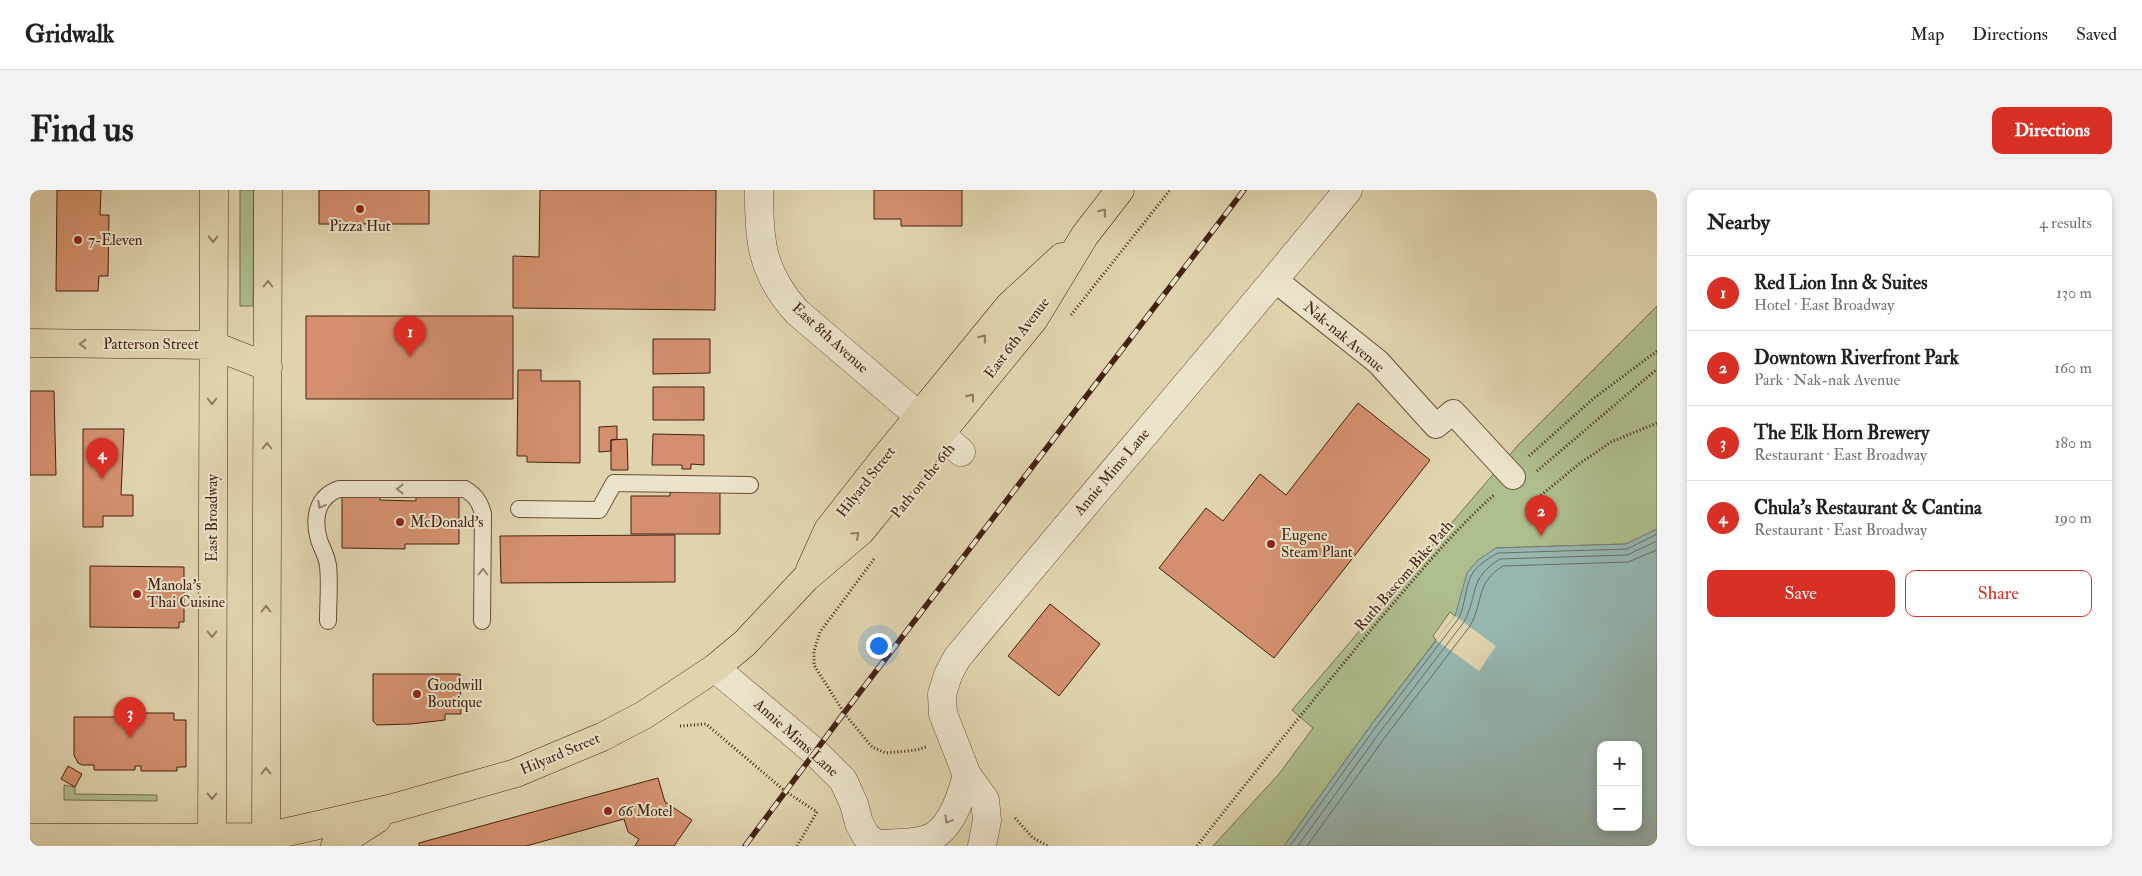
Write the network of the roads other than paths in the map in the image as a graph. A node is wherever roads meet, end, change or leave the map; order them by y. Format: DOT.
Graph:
graph roads {
  1 [pos="214,190"];
  2 [pos="268,190"];
  3 [pos="759,190"];
  4 [pos="1120,190"];
  5 [pos="1348,190"];
  6 [pos="1085,235"];
  7 [pos="1275,280"];
  8 [pos="30,343"];
  9 [pos="212,345"];
  10 [pos="268,367"];
  11 [pos="919,417"];
  12 [pos="951,444"];
  13 [pos="1513,477"];
  14 [pos="750,485"];
  15 [pos="519,509"];
  16 [pos="806,578"];
  17 [pos="328,620"];
  18 [pos="482,621"];
  19 [pos="715,668"];
  20 [pos="967,775"];
  21 [pos="393,808"];
  22 [pos="30,838"];
  23 [pos="212,842"];
  24 [pos="266,842"];
  25 [pos="871,843"];
  26 [pos="335,846"];
  27 [pos="982,846"];
  1 -- 9 [label="main road, East Broadway, one-way"];
  10 -- 2 [label="main road, one-way"];
  3 -- 11 [label="street, East 8th Avenue"];
  6 -- 4 [label="main road, East 6th Avenue, one-way"];
  5 -- 7 [label="street, Annie Mims Lane"];
  11 -- 6 [label="main road, East 6th Avenue, one-way"];
  12 -- 6 [label="main road, East 6th Avenue, one-way"];
  7 -- 13 [label="street, Nak-nak Avenue"];
  7 -- 20 [label="street, Annie Mims Lane"];
  9 -- 8 [label="main road, Patterson Street, one-way"];
  9 -- 10 [label="main road, Patterson Street"];
  9 -- 23 [label="main road, East Broadway, one-way"];
  24 -- 10 [label="main road, one-way"];
  11 -- 12 [label="street, East 8th Avenue"];
  11 -- 16 [label="main road, Hilyard Street"];
  16 -- 12 [label="main road, Hilyard Street, one-way"];
  14 -- 15 [label="lane"];
  16 -- 19 [label="main road, Hilyard Street"];
  18 -- 17 [label="lane, one-way"];
  19 -- 21 [label="main road, Hilyard Street"];
  19 -- 25 [label="street, Annie Mims Lane"];
  20 -- 25 [label="street, Annie Mims Lane, one-way"];
  20 -- 27 [label="street, Annie Mims Lane"];
  21 -- 24 [label="main road, Hilyard Street"];
  21 -- 26 [label="main road"];
  22 -- 23 [label="main road"];
  23 -- 24 [label="main road, Hilyard Street"];
}
